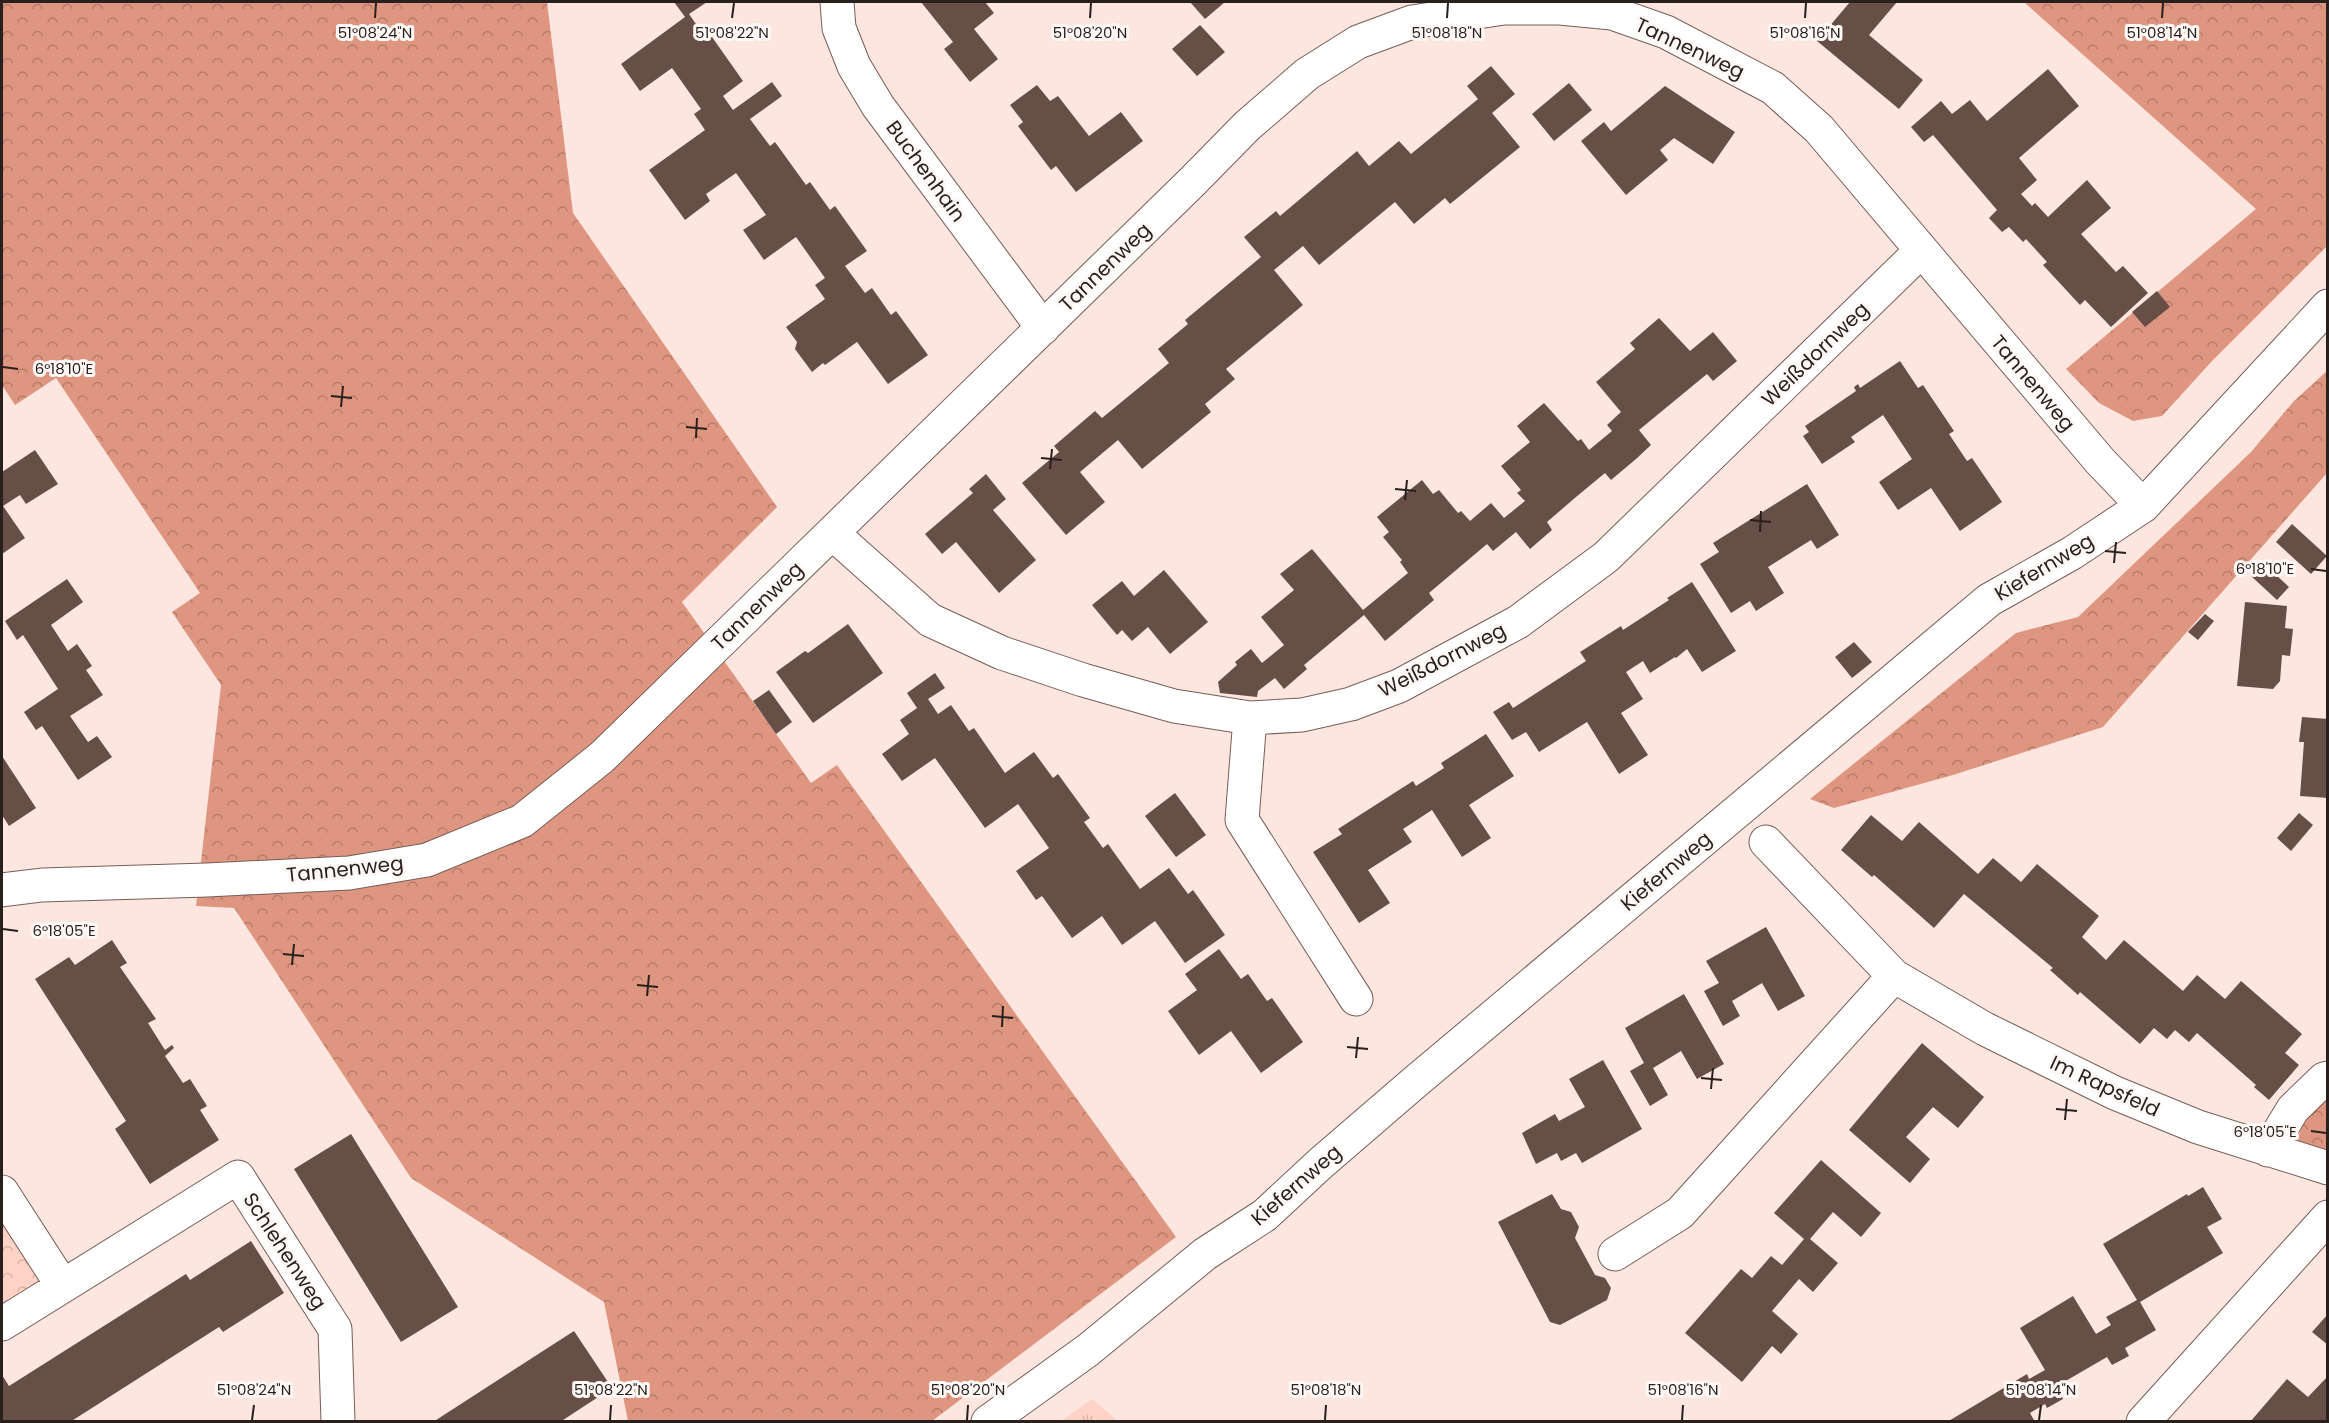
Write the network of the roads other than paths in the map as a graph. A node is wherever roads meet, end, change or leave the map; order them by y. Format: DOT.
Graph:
graph roads {
  1 [pos="837,2"];
  2 [pos="1921,250"];
  3 [pos="2328,306"];
  4 [pos="1043,328"];
  5 [pos="2143,506"];
  6 [pos="832,533"];
  7 [pos="1250,718"];
  8 [pos="1766,842"];
  9 [pos="2,890"];
  10 [pos="1894,976"];
  11 [pos="1356,999"];
  12 [pos="2328,1078"];
  13 [pos="2268,1150"];
  14 [pos="2328,1168"];
  15 [pos="2,1192"];
  16 [pos="2328,1217"];
  17 [pos="1615,1254"];
  18 [pos="62,1285"];
  19 [pos="2,1324"];
  20 [pos="338,1422"];
  21 [pos="988,1422"];
  22 [pos="2143,1422"];
  1 -- 4 [label="street, Buchenhain"];
  2 -- 4 [label="street, Tannenweg"];
  2 -- 5 [label="street, Tannenweg"];
  2 -- 7 [label="street, Weißdornweg"];
  3 -- 5 [label="street, Kiefernweg"];
  4 -- 6 [label="street, Tannenweg"];
  5 -- 21 [label="street, Kiefernweg"];
  6 -- 7 [label="street, Weißdornweg"];
  6 -- 9 [label="street, Tannenweg"];
  7 -- 11 [label="street"];
  8 -- 10 [label="street, Im Rapsfeld"];
  10 -- 13 [label="street, Im Rapsfeld"];
  10 -- 17 [label="street"];
  12 -- 13 [label="street"];
  13 -- 14 [label="street, Im Rapsfeld"];
  15 -- 18 [label="street"];
  16 -- 22 [label="street"];
  18 -- 19 [label="street, Schlehenweg"];
  18 -- 20 [label="street, Schlehenweg"];
}
